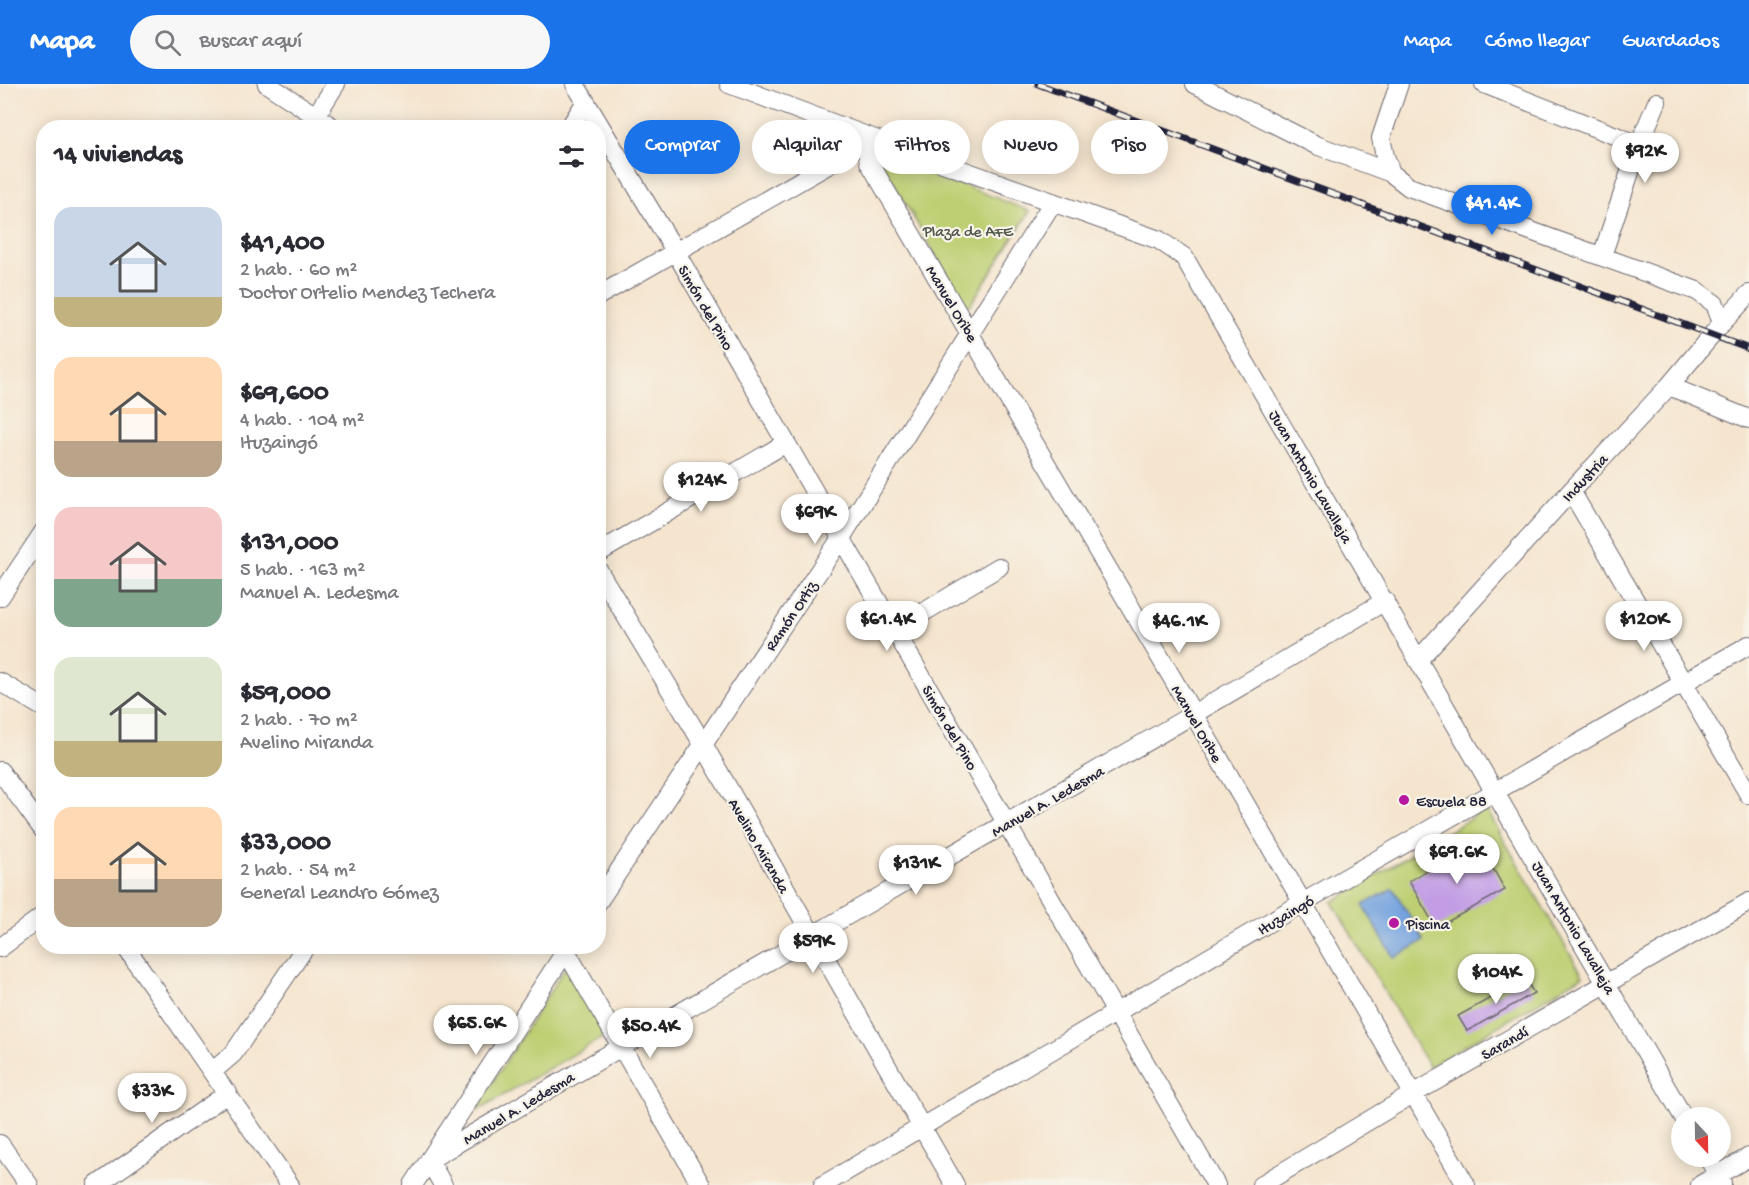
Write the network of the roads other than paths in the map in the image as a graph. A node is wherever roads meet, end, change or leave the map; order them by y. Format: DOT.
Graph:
graph roads {
  1 [pos="267,84"];
  2 [pos="336,84"];
  3 [pos="574,84"];
  4 [pos="729,84"];
  5 [pos="1195,84"];
  6 [pos="1399,84"];
  7 [pos="1484,84"];
  8 [pos="1657,102"];
  9 [pos="585,103"];
  10 [pos="310,120"];
  11 [pos="312,120"];
  12 [pos="574,120"];
  13 [pos="595,120"];
  14 [pos="864,135"];
  15 [pos="606,138"];
  16 [pos="1639,145"];
  17 [pos="1391,173"];
  18 [pos="1053,202"];
  19 [pos="675,251"];
  20 [pos="1602,256"];
  21 [pos="606,291"];
  22 [pos="1749,294"];
  23 [pos="1722,323"];
  24 [pos="971,332"];
  25 [pos="1669,386"];
  26 [pos="1749,419"];
  27 [pos="786,443"];
  28 [pos="1571,491"];
  29 [pos="841,538"];
  30 [pos="36,543"];
  31 [pos="606,548"];
  32 [pos="999,567"];
  33 [pos="606,583"];
  34 [pos="0,597"];
  35 [pos="1384,601"];
  36 [pos="894,630"];
  37 [pos="1749,645"];
  38 [pos="1419,659"];
  39 [pos="0,682"];
  40 [pos="1684,684"];
  41 [pos="36,703"];
  42 [pos="1194,715"];
  43 [pos="703,744"];
  44 [pos="0,771"];
  45 [pos="1496,792"];
  46 [pos="1749,795"];
  47 [pos="36,820"];
  48 [pos="1006,823"];
  49 [pos="606,890"];
  50 [pos="1749,902"];
  51 [pos="1302,903"];
  52 [pos="36,921"];
  53 [pos="812,935"];
  54 [pos="0,948"];
  55 [pos="132,954"];
  56 [pos="301,954"];
  57 [pos="565,954"];
  58 [pos="571,954"];
  59 [pos="1608,984"];
  60 [pos="1116,1015"];
  61 [pos="621,1046"];
  62 [pos="213,1071"];
  63 [pos="228,1093"];
  64 [pos="1413,1094"];
  65 [pos="1678,1107"];
  66 [pos="922,1127"];
  67 [pos="0,1144"];
  68 [pos="1749,1156"];
  69 [pos="429,1160"];
  70 [pos="1720,1180"];
  71 [pos="29,1185"];
  72 [pos="98,1185"];
  73 [pos="290,1185"];
  74 [pos="413,1185"];
  75 [pos="443,1185"];
  76 [pos="701,1185"];
  77 [pos="823,1185"];
  78 [pos="955,1185"];
  79 [pos="1216,1185"];
  80 [pos="1261,1185"];
  81 [pos="1466,1185"];
  82 [pos="1700,1185"];
  1 -- 10 [label="street"];
  2 -- 11 [label="street"];
  3 -- 9 [label="street, Simón del Pino"];
  4 -- 14 [label="street, Juan Antonio Lavalleja"];
  5 -- 17 [label="street"];
  6 -- 17 [label="street"];
  7 -- 16 [label="street"];
  8 -- 16 [label="street"];
  9 -- 12 [label="street"];
  9 -- 13 [label="street, Simón del Pino"];
  14 -- 18 [label="street, Juan Antonio Lavalleja"];
  14 -- 19 [label="street"];
  14 -- 24 [label="street, Manuel Oribe"];
  15 -- 19 [label="street, Simón del Pino"];
  16 -- 20 [label="street"];
  17 -- 20 [label="street"];
  18 -- 24 [label="street, Ramón Ortiz"];
  18 -- 35 [label="street, Juan Antonio Lavalleja"];
  19 -- 21 [label="street"];
  19 -- 27 [label="street, Simón del Pino"];
  20 -- 23 [label="street"];
  22 -- 23 [label="street, Industria"];
  23 -- 25 [label="street, Industria"];
  24 -- 29 [label="street, Ramón Ortiz"];
  24 -- 42 [label="street, Manuel Oribe"];
  25 -- 26 [label="street"];
  25 -- 28 [label="street, Industria"];
  27 -- 29 [label="street, Simón del Pino"];
  27 -- 31 [label="street"];
  28 -- 38 [label="street, Industria"];
  28 -- 40 [label="street"];
  29 -- 36 [label="street, Simón del Pino"];
  29 -- 43 [label="street, Ramón Ortiz"];
  30 -- 34 [label="street"];
  32 -- 36 [label="street"];
  33 -- 43 [label="street, Avelino Miranda"];
  35 -- 38 [label="street, Juan Antonio Lavalleja"];
  35 -- 42 [label="street, Manuel A. Ledesma"];
  36 -- 48 [label="street, Simón del Pino"];
  37 -- 40 [label="street, Ituzaingó"];
  38 -- 45 [label="street, Juan Antonio Lavalleja"];
  39 -- 41 [label="street"];
  40 -- 45 [label="street, Ituzaingó"];
  40 -- 46 [label="street"];
  42 -- 48 [label="street, Manuel A. Ledesma"];
  42 -- 51 [label="street, Manuel Oribe"];
  43 -- 49 [label="street, Ramón Ortiz"];
  43 -- 53 [label="street, Avelino Miranda"];
  44 -- 47 [label="street"];
  45 -- 51 [label="street, Ituzaingó"];
  45 -- 59 [label="street, Juan Antonio Lavalleja"];
  48 -- 53 [label="street, Manuel A. Ledesma"];
  48 -- 60 [label="street, Simón del Pino"];
  50 -- 59 [label="street, Sarandí"];
  51 -- 60 [label="street, Ituzaingó"];
  51 -- 64 [label="street, Manuel Oribe"];
  52 -- 54 [label="street"];
  53 -- 61 [label="street, Manuel A. Ledesma"];
  53 -- 66 [label="street, Avelino Miranda"];
  55 -- 62 [label="street"];
  56 -- 62 [label="street"];
  57 -- 69 [label="street"];
  58 -- 61 [label="street"];
  59 -- 64 [label="street, Sarandí"];
  59 -- 65 [label="street, Juan Antonio Lavalleja"];
  60 -- 66 [label="street, Ituzaingó"];
  60 -- 79 [label="street, Simón del Pino"];
  61 -- 69 [label="street, Manuel A. Ledesma"];
  61 -- 76 [label="street"];
  62 -- 63 [label="street"];
  63 -- 72 [label="street"];
  63 -- 73 [label="street"];
  64 -- 80 [label="street, Sarandí"];
  64 -- 81 [label="street, Manuel Oribe"];
  66 -- 77 [label="street, Ituzaingó"];
  66 -- 78 [label="street, Avelino Miranda"];
  67 -- 71 [label="street"];
  68 -- 70 [label="street"];
  69 -- 74 [label="street"];
  69 -- 75 [label="street"];
  70 -- 82 [label="street"];
}
